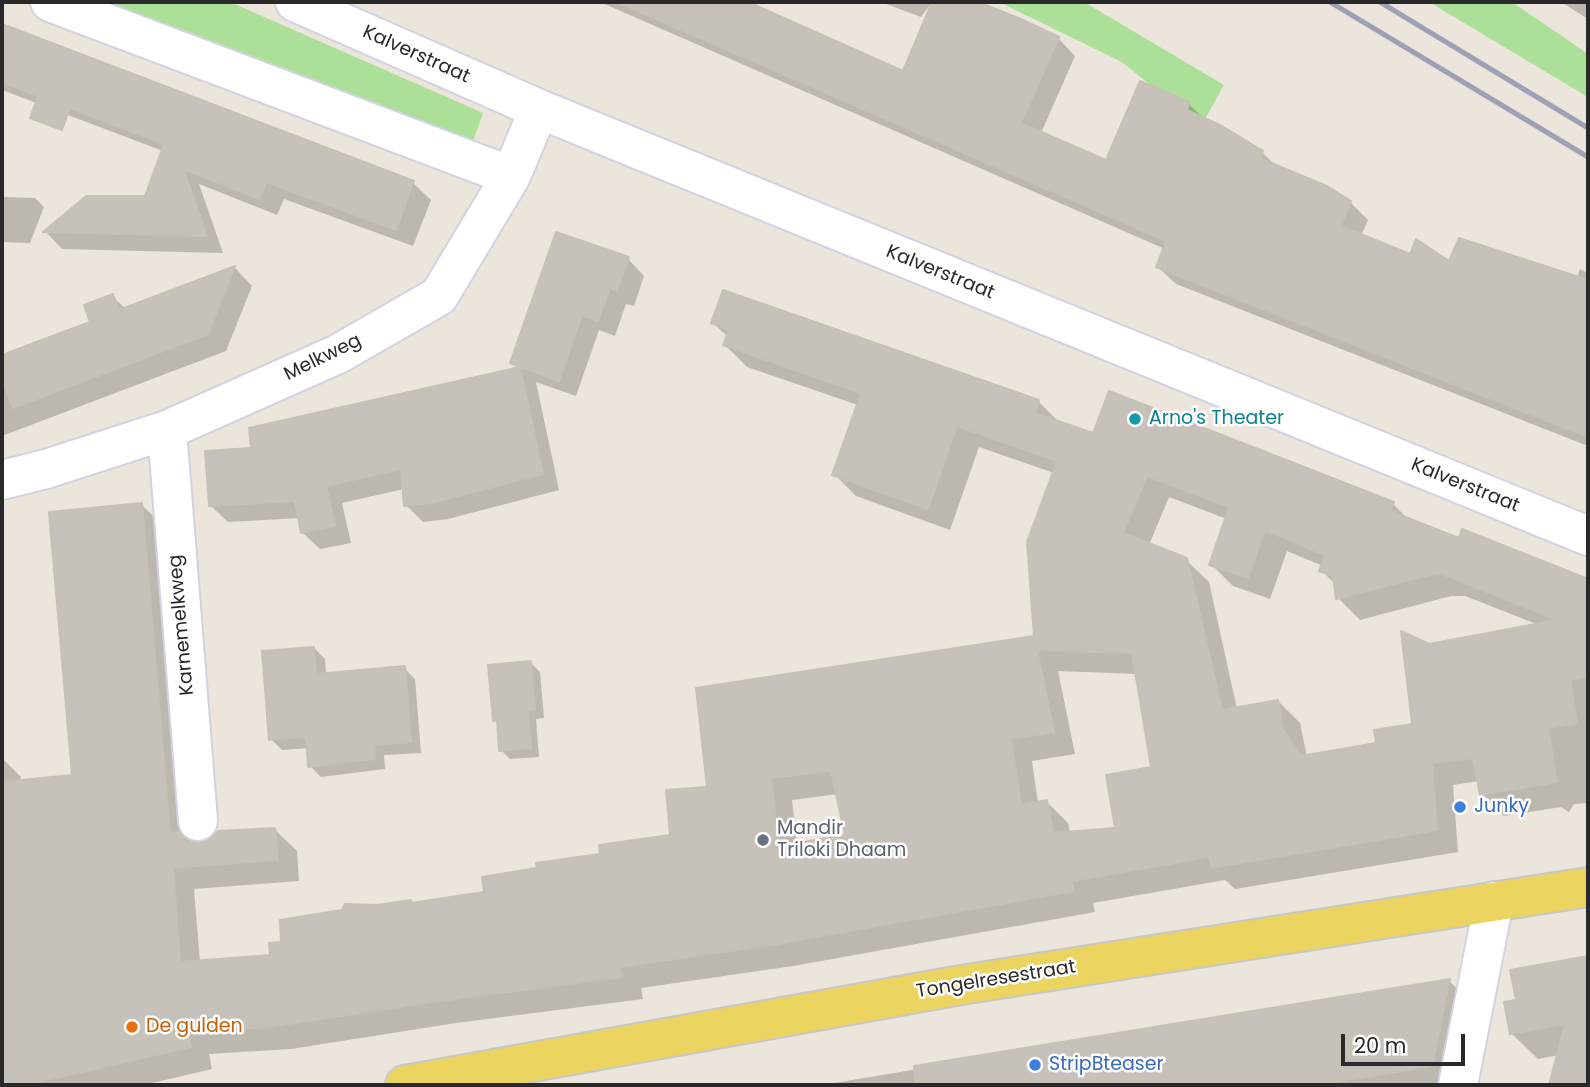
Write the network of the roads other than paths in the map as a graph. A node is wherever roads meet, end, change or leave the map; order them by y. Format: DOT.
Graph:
graph roads {
  1 [pos="50,2"];
  2 [pos="295,2"];
  3 [pos="539,109"];
  4 [pos="511,176"];
  5 [pos="167,430"];
  6 [pos="2,480"];
  7 [pos="1588,536"];
  8 [pos="198,821"];
  9 [pos="1588,887"];
  10 [pos="1494,901"];
  11 [pos="405,1085"];
  12 [pos="1458,1085"];
  1 -- 4 [label="street"];
  2 -- 3 [label="street, Kalverstraat"];
  3 -- 4 [label="street, Melkweg"];
  3 -- 7 [label="street, Kalverstraat"];
  4 -- 5 [label="street, Melkweg"];
  5 -- 6 [label="street, Melkweg"];
  5 -- 8 [label="street, Karnemelkweg"];
  9 -- 10 [label="main road, Tongelresestraat"];
  10 -- 11 [label="main road, Tongelresestraat"];
  10 -- 12 [label="street"];
}
